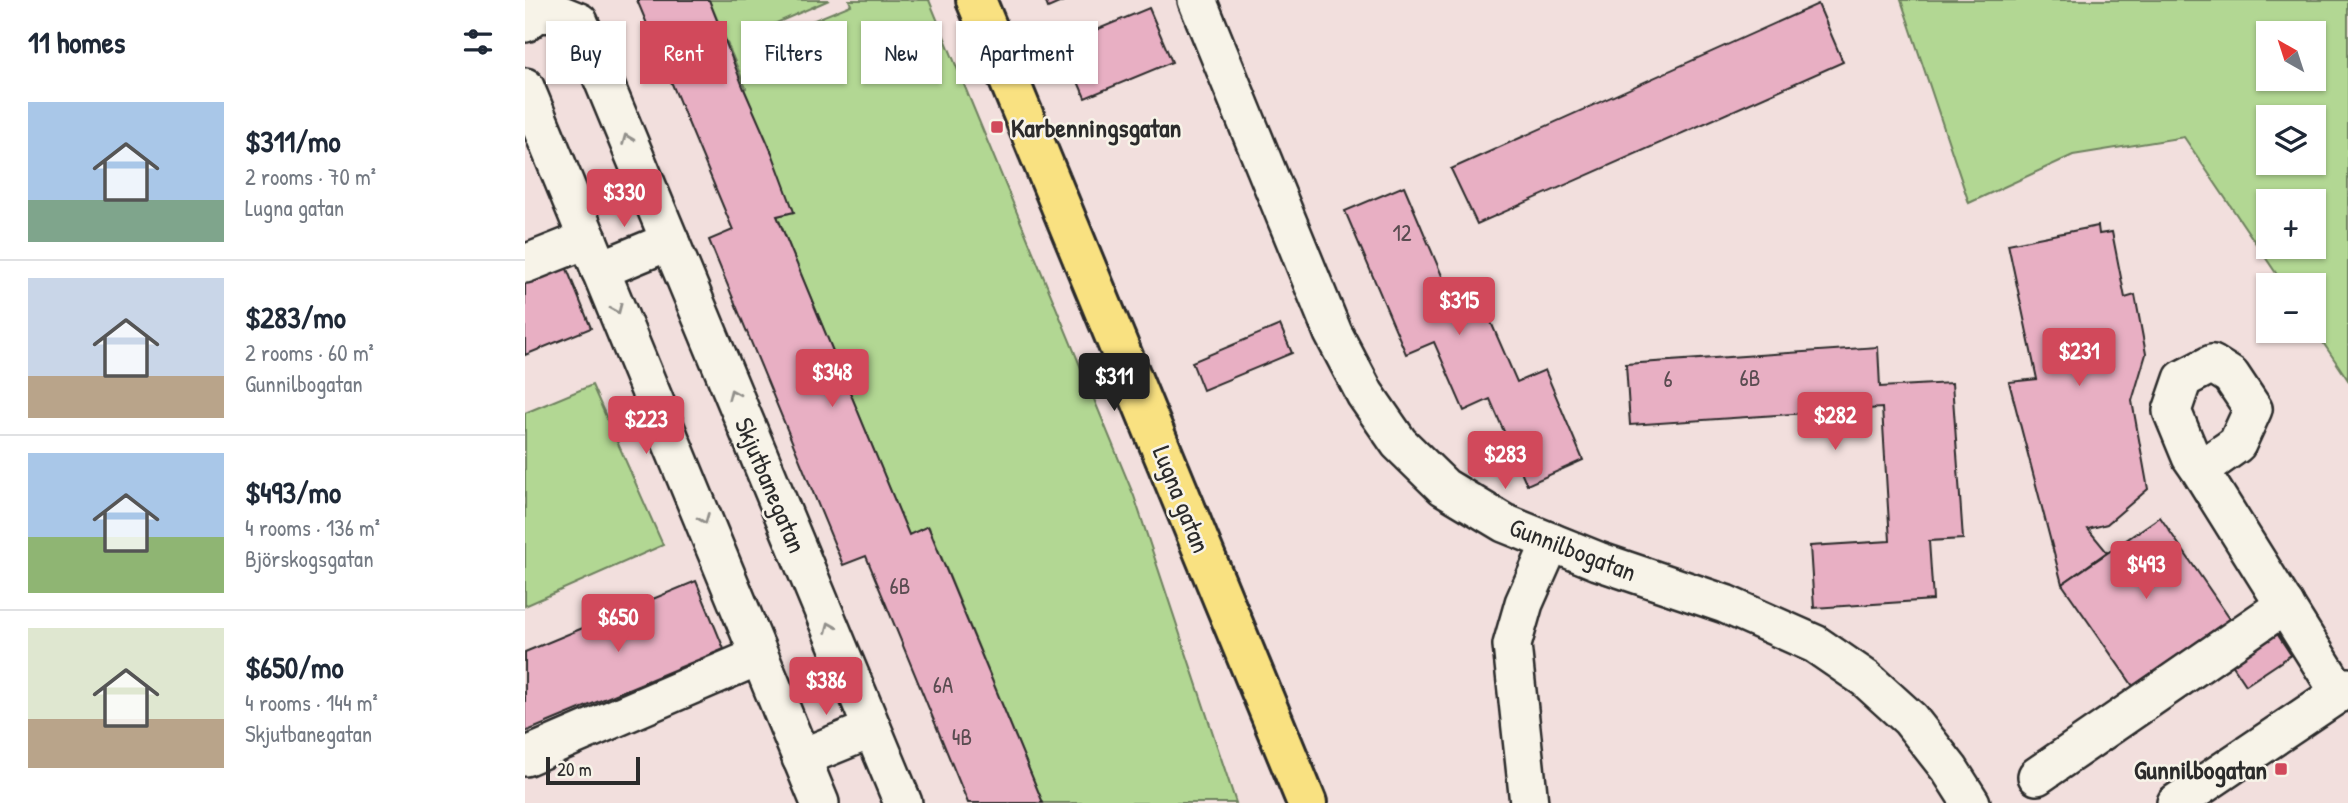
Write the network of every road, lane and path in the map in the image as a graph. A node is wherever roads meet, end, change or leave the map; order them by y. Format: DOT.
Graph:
graph roads {
  1 [pos="976,0"];
  2 [pos="1197,0"];
  3 [pos="525,23"];
  4 [pos="525,87"];
  5 [pos="670,241"];
  6 [pos="594,254"];
  7 [pos="525,264"];
  8 [pos="2200,470"];
  9 [pos="1551,542"];
  10 [pos="2285,605"];
  11 [pos="759,656"];
  12 [pos="2344,690"];
  13 [pos="872,729"];
  14 [pos="525,757"];
  15 [pos="801,758"];
  16 [pos="2037,776"];
  17 [pos="820,803"];
  18 [pos="902,803"];
  19 [pos="1307,803"];
  20 [pos="1529,803"];
  21 [pos="1971,803"];
  22 [pos="2176,803"];
  1 -- 19 [label="main road, Lugna gatan"];
  2 -- 9 [label="street, Gunnilbogatan"];
  5 -- 3 [label="street, Skjutbanegatan, one-way"];
  4 -- 6 [label="street"];
  5 -- 6 [label="street"];
  13 -- 5 [label="street, Skjutbanegatan, one-way"];
  6 -- 7 [label="street"];
  6 -- 11 [label="street, one-way"];
  8 -- 10 [label="street"];
  9 -- 20 [label="street"];
  9 -- 21 [label="street, Gunnilbogatan"];
  10 -- 12 [label="street"];
  10 -- 16 [label="street"];
  11 -- 14 [label="street"];
  11 -- 15 [label="street"];
  12 -- 22 [label="street"];
  13 -- 15 [label="street"];
  13 -- 18 [label="street, Skjutbanegatan"];
  15 -- 17 [label="street"];
}
